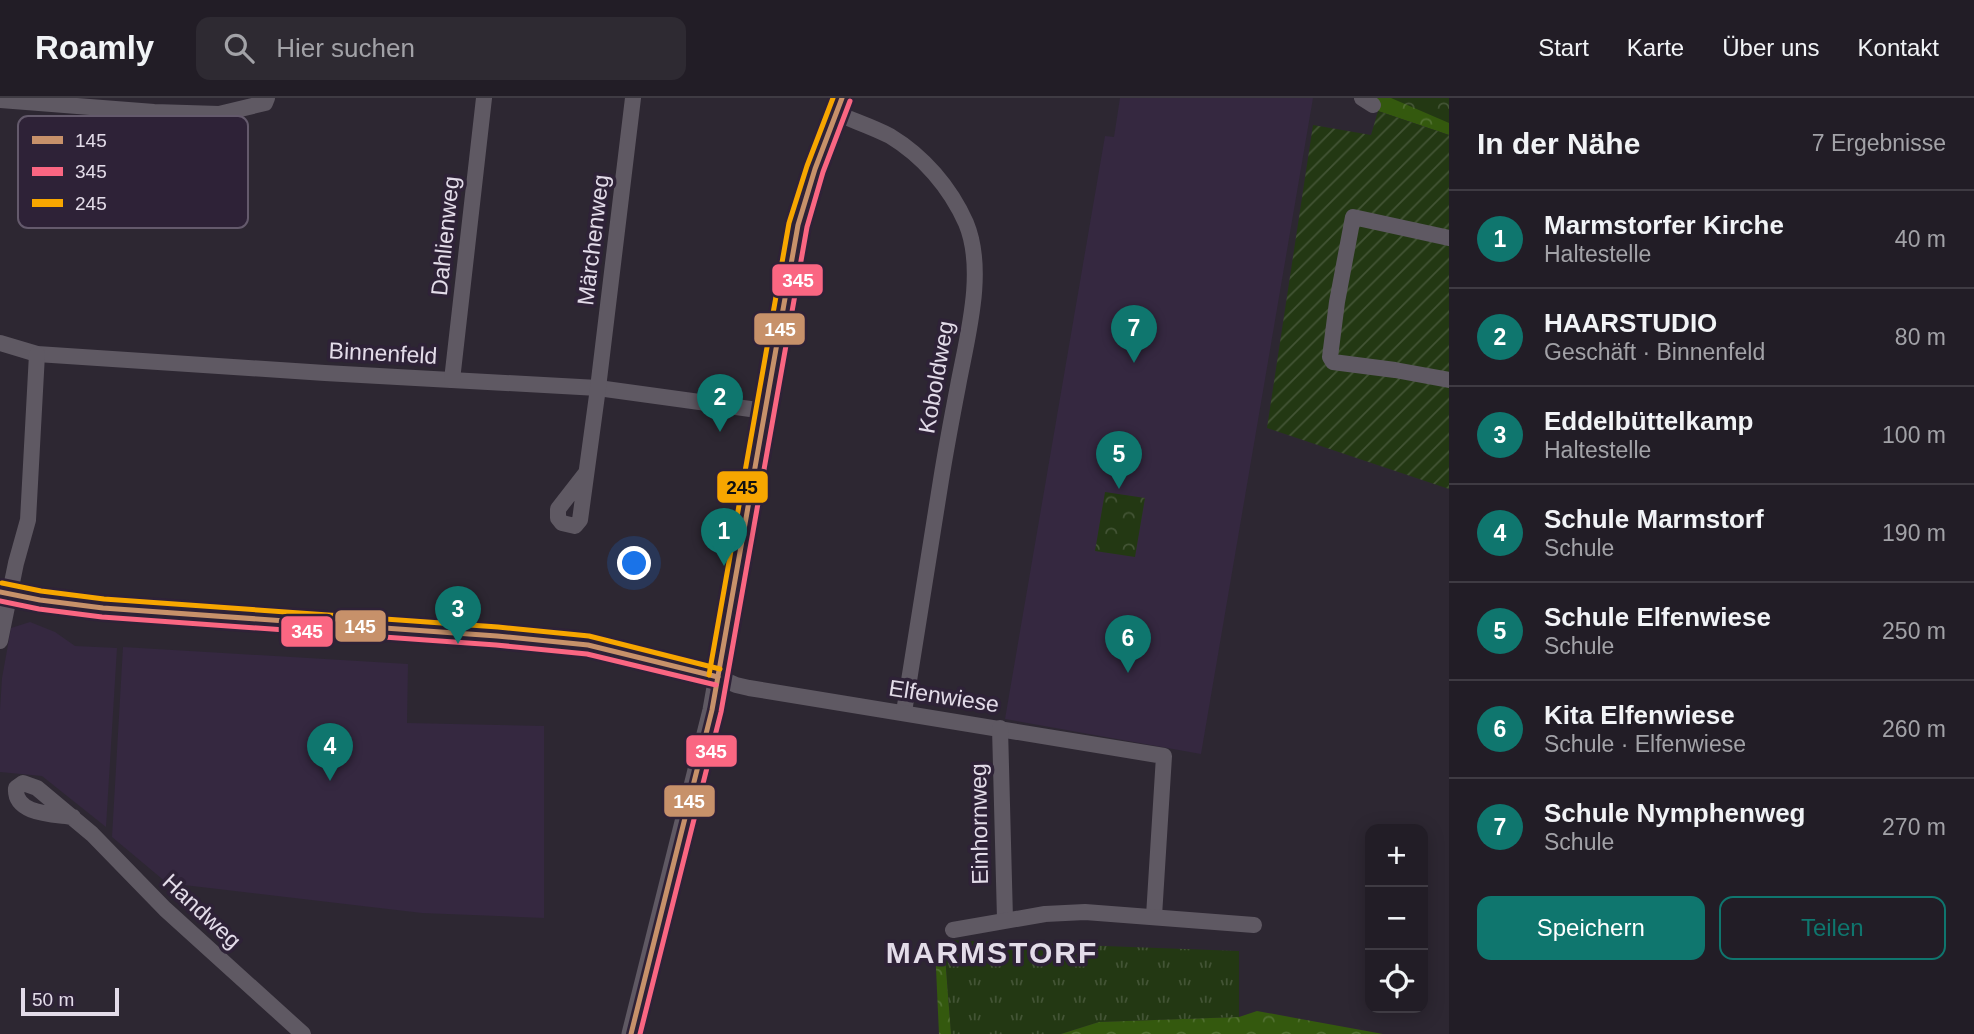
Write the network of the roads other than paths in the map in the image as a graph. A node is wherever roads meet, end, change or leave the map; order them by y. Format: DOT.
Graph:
graph roads {
  1 [pos="267,98"];
  2 [pos="484,98"];
  3 [pos="633,98"];
  4 [pos="0,100"];
  5 [pos="839,106"];
  6 [pos="1449,238"];
  7 [pos="0,343"];
  8 [pos="37,354"];
  9 [pos="452,380"];
  10 [pos="1449,380"];
  11 [pos="598,388"];
  12 [pos="765,411"];
  13 [pos="586,473"];
  14 [pos="5,593"];
  15 [pos="0,641"];
  16 [pos="718,677"];
  17 [pos="904,712"];
  18 [pos="1000,728"];
  19 [pos="73,817"];
  20 [pos="1154,916"];
  21 [pos="1004,919"];
  22 [pos="1254,925"];
  23 [pos="953,930"];
  24 [pos="303,1034"];
  25 [pos="631,1034"];
  1 -- 4 [label="street"];
  2 -- 9 [label="street, Dahlienweg"];
  3 -- 11 [label="street, Märchenweg"];
  5 -- 12 [label="street"];
  5 -- 17 [label="street, Koboldweg"];
  6 -- 10 [label="street"];
  7 -- 8 [label="street, Binnenfeld"];
  8 -- 9 [label="street, Binnenfeld"];
  8 -- 14 [label="street"];
  9 -- 11 [label="street, Binnenfeld"];
  11 -- 12 [label="street, Binnenfeld"];
  11 -- 13 [label="street, Märchenweg"];
  12 -- 16 [label="street"];
  14 -- 15 [label="street"];
  14 -- 16 [label="street"];
  16 -- 17 [label="street, Elfenwiese"];
  16 -- 25 [label="street"];
  17 -- 18 [label="street, Elfenwiese"];
  18 -- 20 [label="street, Elfenwiese"];
  18 -- 21 [label="street, Einhornweg"];
  19 -- 24 [label="street, Handweg"];
  20 -- 21 [label="street"];
  20 -- 22 [label="street"];
  21 -- 23 [label="street"];
}
